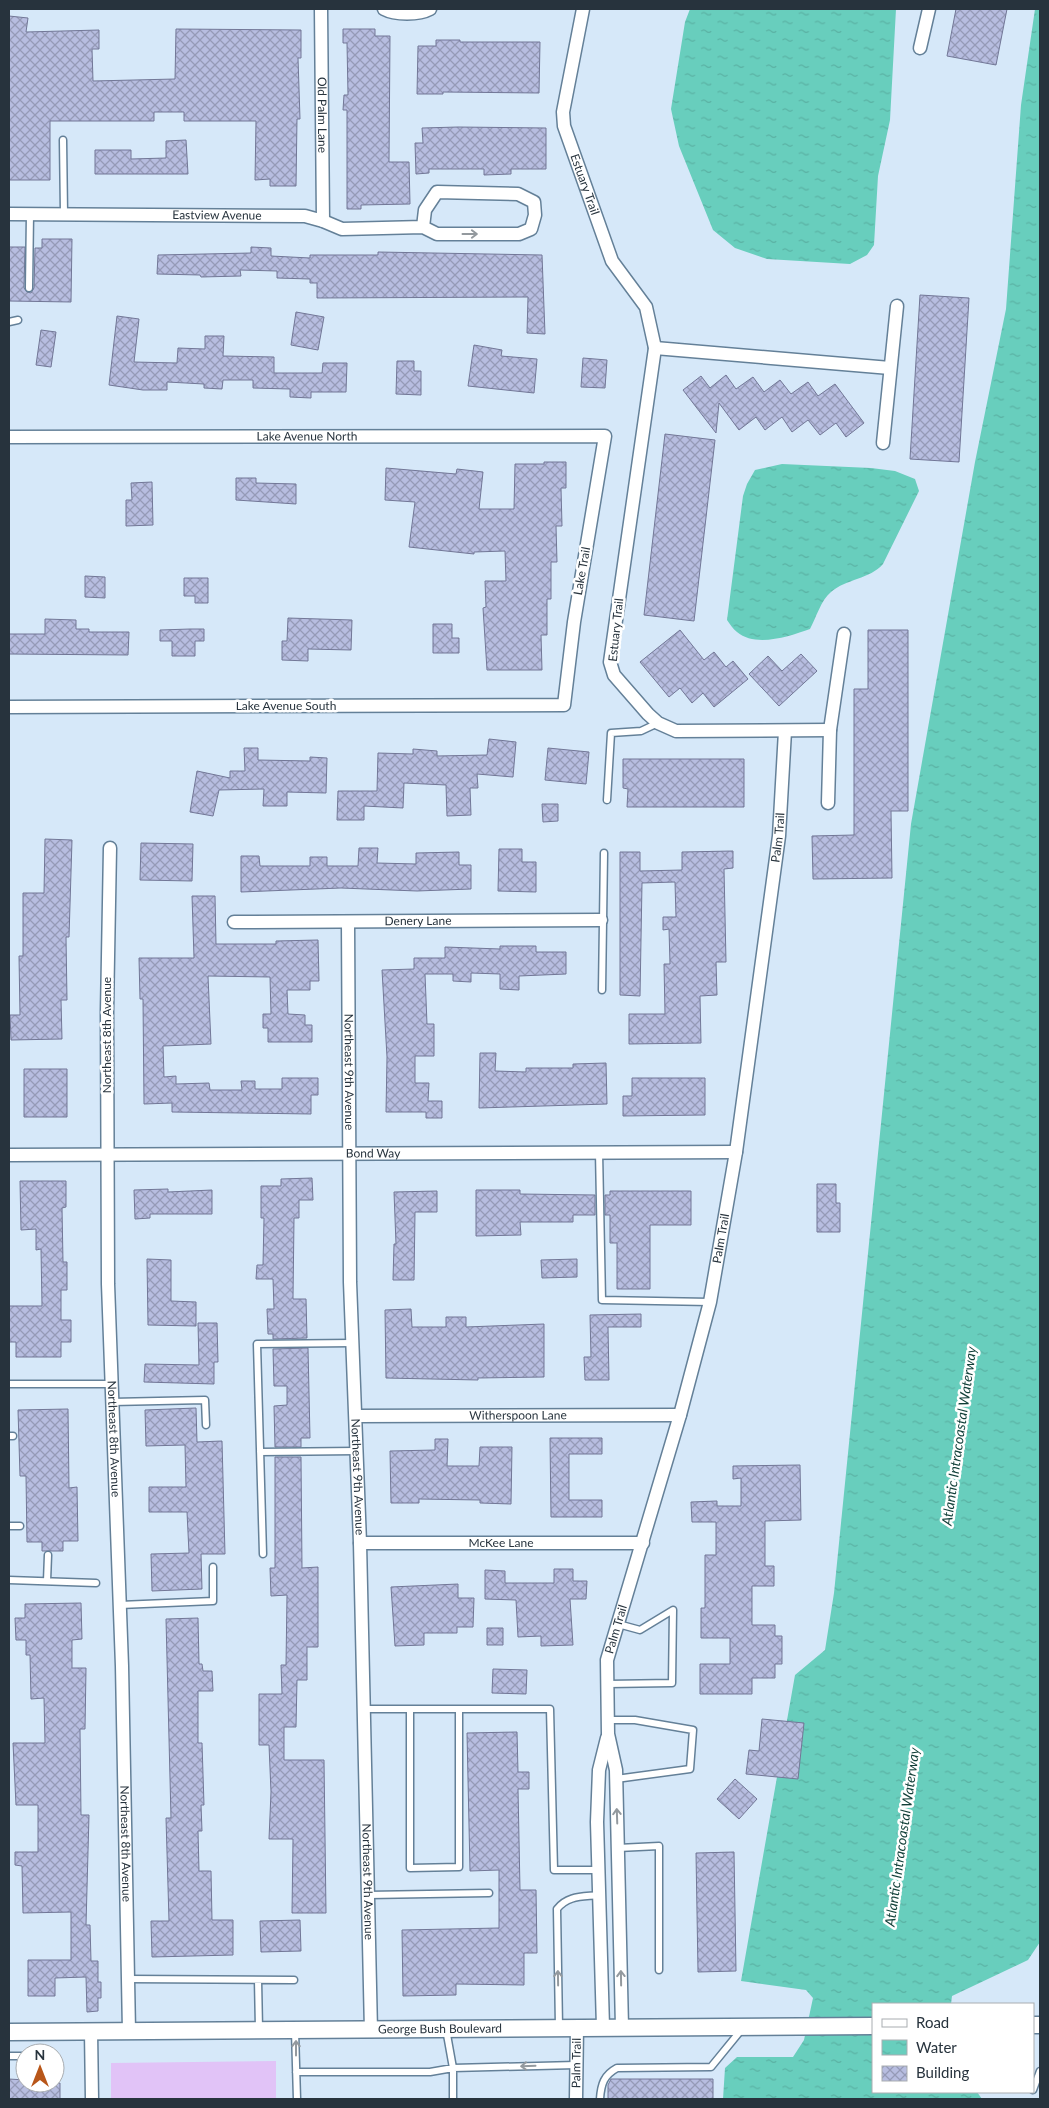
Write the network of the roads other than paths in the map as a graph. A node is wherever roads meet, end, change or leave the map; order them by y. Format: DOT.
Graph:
graph roads {
  1 [pos="321,9"];
  2 [pos="384,9"];
  3 [pos="430,9"];
  4 [pos="583,9"];
  5 [pos="929,9"];
  6 [pos="920,48"];
  7 [pos="63,140"];
  8 [pos="9,214"];
  9 [pos="30,214"];
  10 [pos="64,214"];
  11 [pos="323,220"];
  12 [pos="422,227"];
  13 [pos="29,288"];
  14 [pos="897,306"];
  15 [pos="18,320"];
  16 [pos="9,322"];
  17 [pos="655,348"];
  18 [pos="890,368"];
  19 [pos="605,436"];
  20 [pos="9,437"];
  21 [pos="882,443"];
  22 [pos="844,634"];
  23 [pos="564,705"];
  24 [pos="9,707"];
  25 [pos="658,723"];
  26 [pos="830,730"];
  27 [pos="785,732"];
  28 [pos="607,800"];
  29 [pos="828,803"];
  30 [pos="110,848"];
  31 [pos="604,854"];
  32 [pos="601,920"];
  33 [pos="234,922"];
  34 [pos="348,922"];
  35 [pos="602,990"];
  36 [pos="599,1152"];
  37 [pos="736,1152"];
  38 [pos="349,1153"];
  39 [pos="108,1154"];
  40 [pos="9,1155"];
  41 [pos="710,1302"];
  42 [pos="352,1343"];
  43 [pos="9,1384"];
  44 [pos="112,1384"];
  45 [pos="112,1402"];
  46 [pos="680,1415"];
  47 [pos="356,1416"];
  48 [pos="206,1425"];
  49 [pos="357,1451"];
  50 [pos="260,1452"];
  51 [pos="9,1526"];
  52 [pos="20,1526"];
  53 [pos="360,1543"];
  54 [pos="643,1543"];
  55 [pos="263,1554"];
  56 [pos="48,1555"];
  57 [pos="214,1567"];
  58 [pos="9,1580"];
  59 [pos="47,1581"];
  60 [pos="96,1582"];
  61 [pos="120,1606"];
  62 [pos="618,1624"];
  63 [pos="608,1684"];
  64 [pos="364,1709"];
  65 [pos="410,1709"];
  66 [pos="459,1709"];
  67 [pos="608,1720"];
  68 [pos="608,1734"];
  69 [pos="616,1779"];
  70 [pos="618,1848"];
  71 [pos="598,1870"];
  72 [pos="489,1893"];
  73 [pos="368,1895"];
  74 [pos="599,1895"];
  75 [pos="659,1970"];
  76 [pos="128,1980"];
  77 [pos="258,1980"];
  78 [pos="294,1980"];
  79 [pos="872,2026"];
  80 [pos="559,2027"];
  81 [pos="577,2027"];
  82 [pos="603,2027"];
  83 [pos="622,2027"];
  84 [pos="744,2027"];
  85 [pos="446,2029"];
  86 [pos="91,2031"];
  87 [pos="129,2031"];
  88 [pos="259,2031"];
  89 [pos="296,2031"];
  90 [pos="371,2031"];
  91 [pos="9,2032"];
  92 [pos="576,2065"];
  93 [pos="453,2068"];
  94 [pos="1040,2071"];
  95 [pos="296,2072"];
  96 [pos="1034,2088"];
  97 [pos="92,2099"];
  98 [pos="297,2099"];
  99 [pos="453,2099"];
  100 [pos="576,2099"];
  101 [pos="600,2099"];
  1 -- 11 [label="street, Old Palm Lane"];
  2 -- 3 [label="street"];
  4 -- 17 [label="street, Estuary Trail"];
  5 -- 6 [label="street"];
  7 -- 10 [label="lane"];
  8 -- 9 [label="street, Eastview Avenue"];
  9 -- 10 [label="street, Eastview Avenue"];
  9 -- 13 [label="lane"];
  10 -- 11 [label="street, Eastview Avenue"];
  11 -- 12 [label="street, Eastview Avenue"];
  12 -- 12 [label="street, Eastview Avenue, one-way"];
  14 -- 18 [label="street"];
  15 -- 16 [label="lane"];
  17 -- 18 [label="street"];
  17 -- 25 [label="street, Estuary Trail"];
  18 -- 21 [label="street"];
  19 -- 20 [label="street, Lake Avenue North"];
  19 -- 23 [label="street, Lake Trail"];
  22 -- 26 [label="street"];
  23 -- 24 [label="street, Lake Avenue South"];
  25 -- 27 [label="street, Estuary Trail"];
  25 -- 28 [label="lane"];
  26 -- 27 [label="street, Estuary Trail"];
  26 -- 29 [label="street"];
  27 -- 37 [label="street, Palm Trail"];
  30 -- 39 [label="street, Northeast 8th Avenue"];
  31 -- 32 [label="lane"];
  32 -- 34 [label="street, Denery Lane"];
  32 -- 35 [label="lane"];
  33 -- 34 [label="street, Denery Lane"];
  34 -- 38 [label="street, Northeast 9th Avenue"];
  36 -- 37 [label="street, Bond Way"];
  36 -- 38 [label="street, Bond Way"];
  36 -- 41 [label="lane"];
  37 -- 41 [label="street, Palm Trail"];
  38 -- 39 [label="street, Bond Way"];
  38 -- 42 [label="street, Northeast 9th Avenue"];
  39 -- 40 [label="street, Bond Way"];
  39 -- 44 [label="street, Northeast 8th Avenue"];
  41 -- 46 [label="street, Palm Trail"];
  42 -- 47 [label="street, Northeast 9th Avenue"];
  42 -- 50 [label="lane"];
  43 -- 44 [label="lane"];
  44 -- 45 [label="street, Northeast 8th Avenue"];
  45 -- 48 [label="lane"];
  45 -- 61 [label="street, Northeast 8th Avenue"];
  46 -- 47 [label="street, Witherspoon Lane"];
  46 -- 54 [label="street, Palm Trail"];
  47 -- 49 [label="street, Northeast 9th Avenue"];
  49 -- 50 [label="lane"];
  49 -- 53 [label="street, Northeast 9th Avenue"];
  50 -- 55 [label="lane"];
  51 -- 52 [label="lane"];
  53 -- 54 [label="street, McKee Lane"];
  53 -- 64 [label="street, Northeast 9th Avenue"];
  54 -- 62 [label="street, Palm Trail"];
  56 -- 59 [label="lane"];
  57 -- 61 [label="lane"];
  58 -- 59 [label="lane"];
  59 -- 60 [label="lane"];
  61 -- 76 [label="street, Northeast 8th Avenue"];
  62 -- 63 [label="street, Palm Trail"];
  62 -- 63 [label="lane"];
  63 -- 67 [label="street, Palm Trail"];
  64 -- 65 [label="lane"];
  64 -- 73 [label="street, Northeast 9th Avenue"];
  65 -- 66 [label="lane"];
  65 -- 66 [label="lane"];
  66 -- 71 [label="lane"];
  67 -- 68 [label="street, Palm Trail"];
  67 -- 69 [label="lane"];
  68 -- 69 [label="street, Palm Trail"];
  68 -- 71 [label="street, Palm Trail"];
  70 -- 69 [label="street, Palm Trail, one-way"];
  70 -- 75 [label="lane"];
  83 -- 70 [label="street, Palm Trail, one-way"];
  71 -- 74 [label="street, Palm Trail"];
  72 -- 73 [label="lane"];
  73 -- 90 [label="street, Northeast 9th Avenue"];
  80 -- 74 [label="lane, one-way"];
  74 -- 82 [label="street, Palm Trail"];
  76 -- 77 [label="lane"];
  76 -- 87 [label="street, Northeast 8th Avenue"];
  77 -- 78 [label="lane"];
  77 -- 88 [label="lane"];
  79 -- 84 [label="street, George Bush Boulevard"];
  80 -- 81 [label="street, George Bush Boulevard"];
  80 -- 85 [label="street, George Bush Boulevard"];
  81 -- 82 [label="street, George Bush Boulevard"];
  81 -- 92 [label="street, Palm Trail"];
  82 -- 83 [label="street, George Bush Boulevard"];
  83 -- 84 [label="street, George Bush Boulevard"];
  84 -- 101 [label="lane"];
  85 -- 90 [label="street, George Bush Boulevard"];
  85 -- 93 [label="lane"];
  86 -- 87 [label="street, George Bush Boulevard"];
  86 -- 91 [label="street, George Bush Boulevard"];
  86 -- 97 [label="street"];
  87 -- 88 [label="street, George Bush Boulevard"];
  88 -- 89 [label="street, George Bush Boulevard"];
  89 -- 90 [label="street, George Bush Boulevard"];
  95 -- 89 [label="lane, one-way"];
  92 -- 93 [label="lane, one-way"];
  92 -- 100 [label="street, Palm Trail"];
  93 -- 95 [label="lane"];
  93 -- 99 [label="lane"];
  94 -- 96 [label="lane"];
  95 -- 98 [label="lane"];
}
